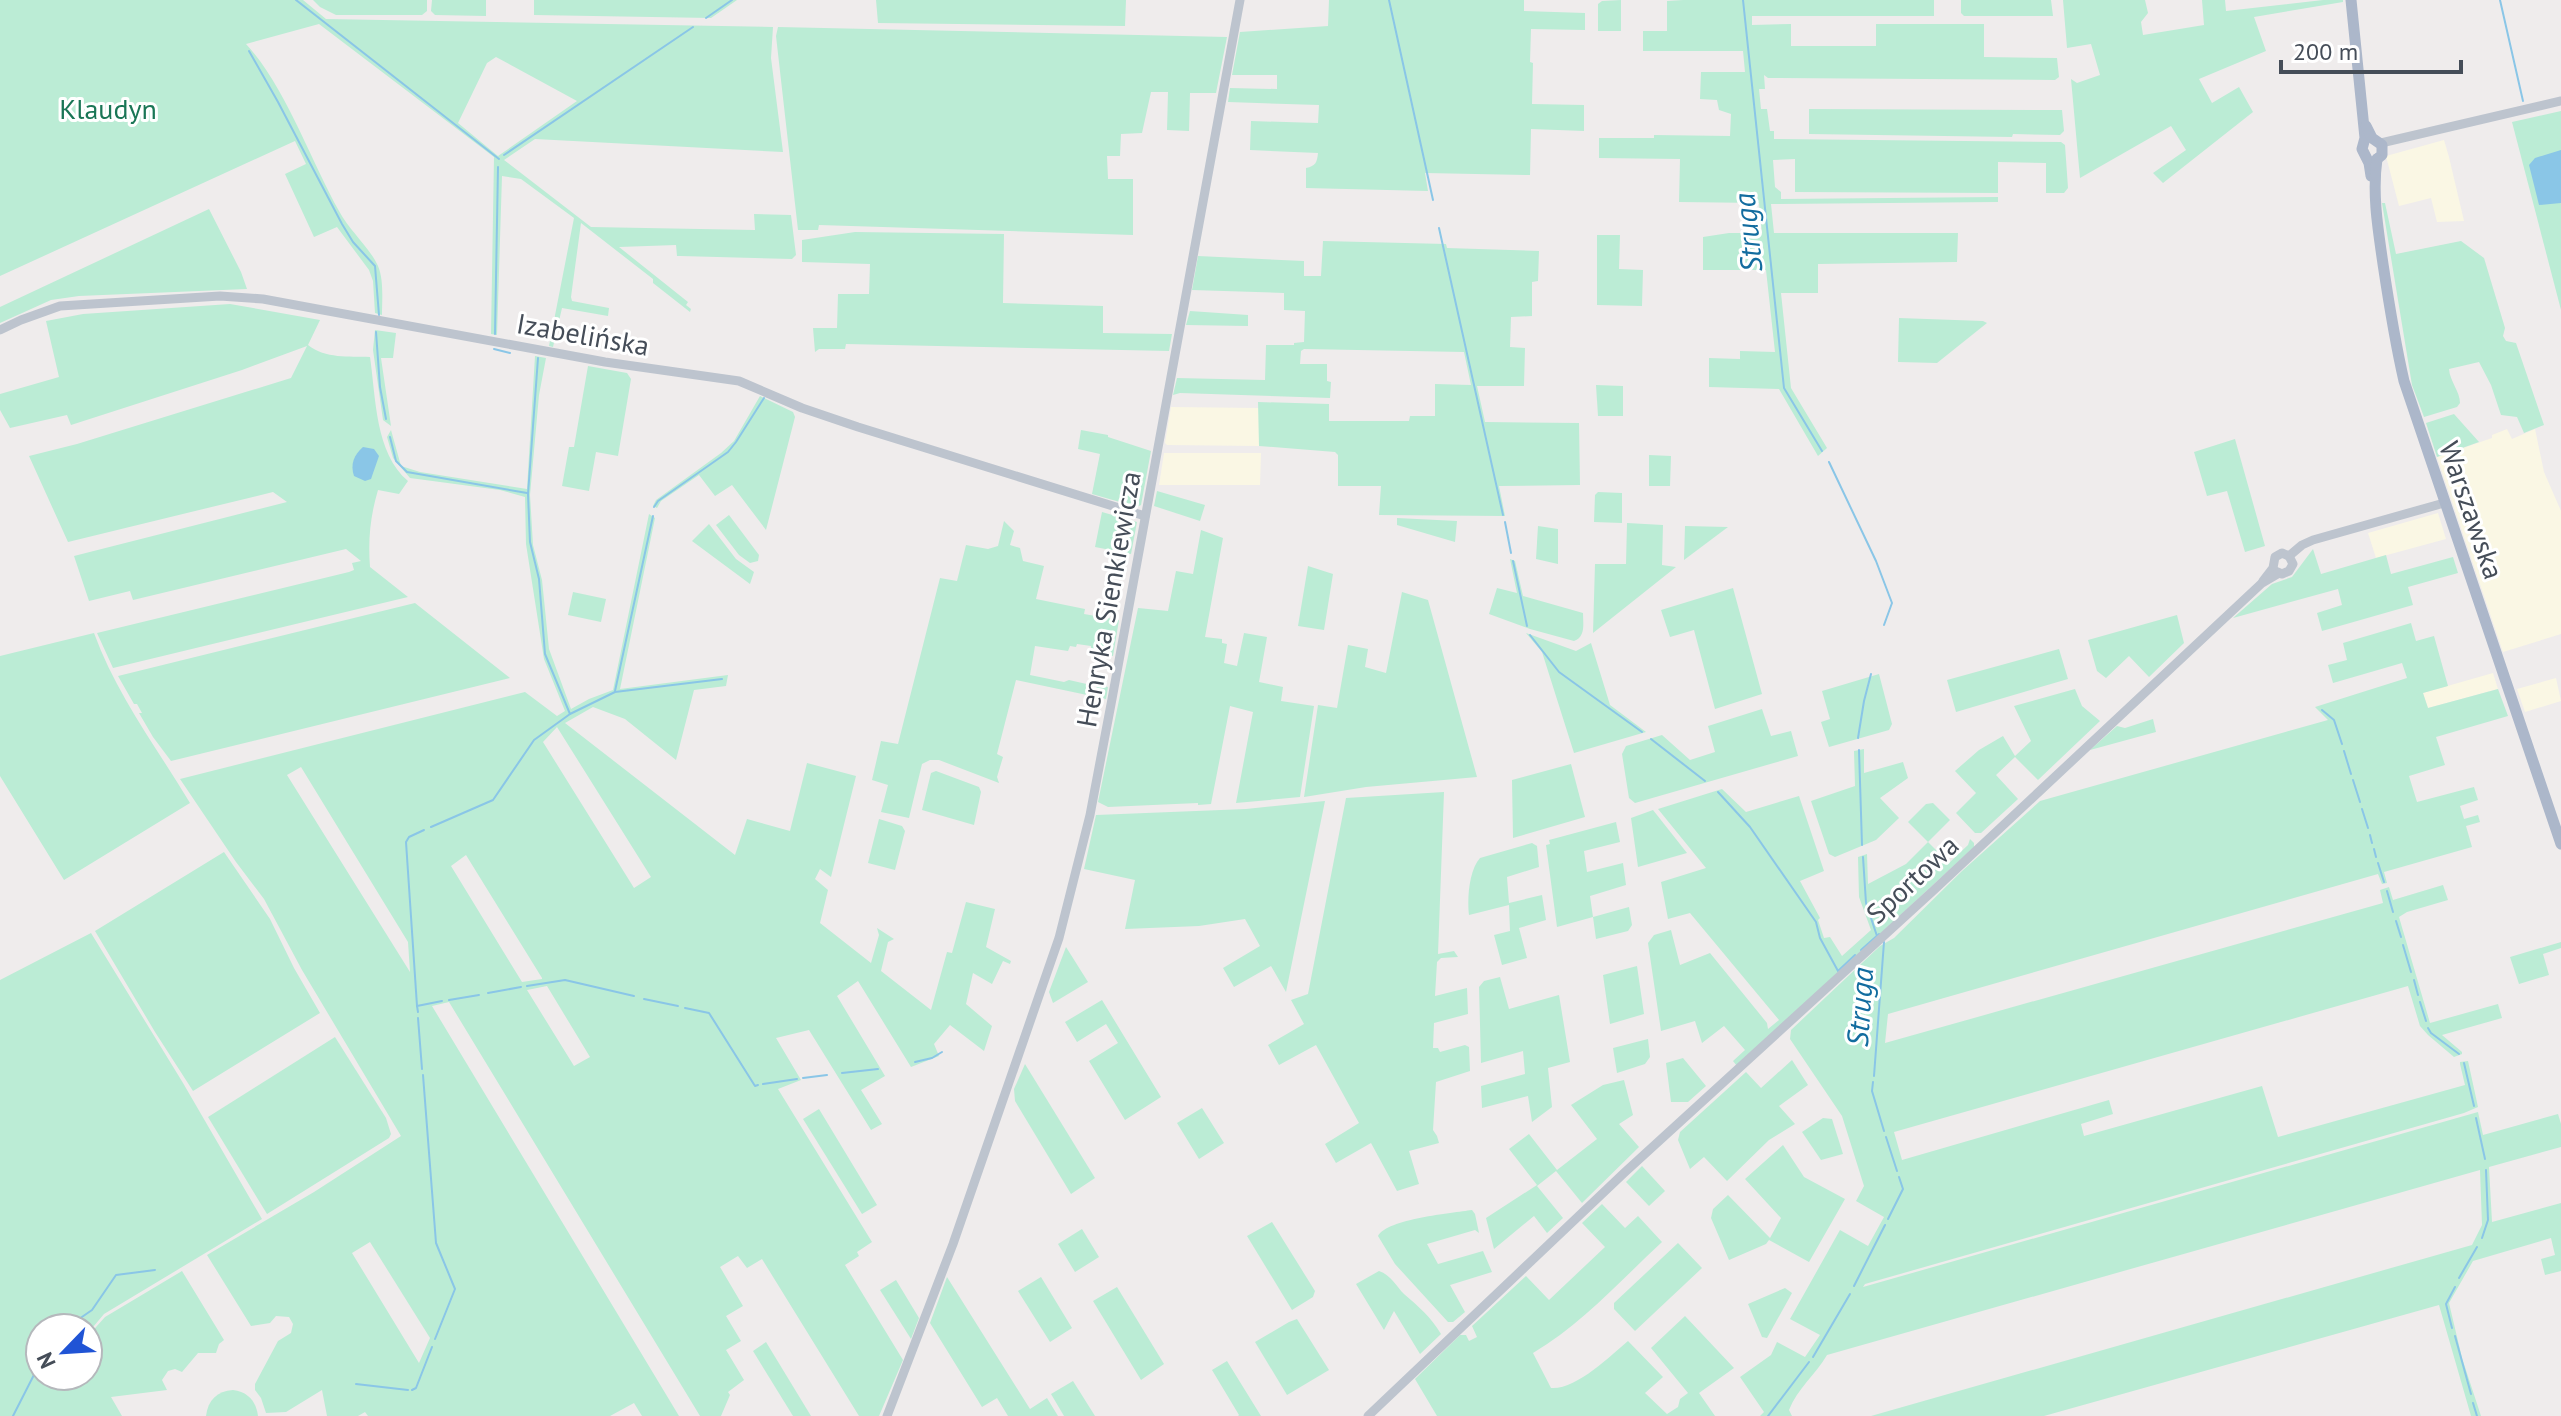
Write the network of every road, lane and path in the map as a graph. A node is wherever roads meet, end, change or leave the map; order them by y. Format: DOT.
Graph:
graph roads {
  1 [pos="1240,0"];
  2 [pos="2351,0"];
  3 [pos="2561,101"];
  4 [pos="2374,149"];
  5 [pos="0,330"];
  6 [pos="2444,503"];
  7 [pos="1145,516"];
  8 [pos="2289,556"];
  9 [pos="2276,570"];
  10 [pos="2561,844"];
  11 [pos="887,1416"];
  12 [pos="1368,1416"];
  1 -- 7 [label="street, Henryka Sienkiewicza"];
  2 -- 4 [label="main road"];
  3 -- 4 [label="street"];
  4 -- 6 [label="main road, Warszawska"];
  5 -- 7 [label="street, Izabelińska"];
  6 -- 8 [label="street"];
  6 -- 10 [label="main road, Warszawska"];
  7 -- 11 [label="street, Henryka Sienkiewicza"];
  8 -- 9 [label="street"];
  8 -- 9 [label="street"];
  9 -- 12 [label="street, Sportowa"];
}
